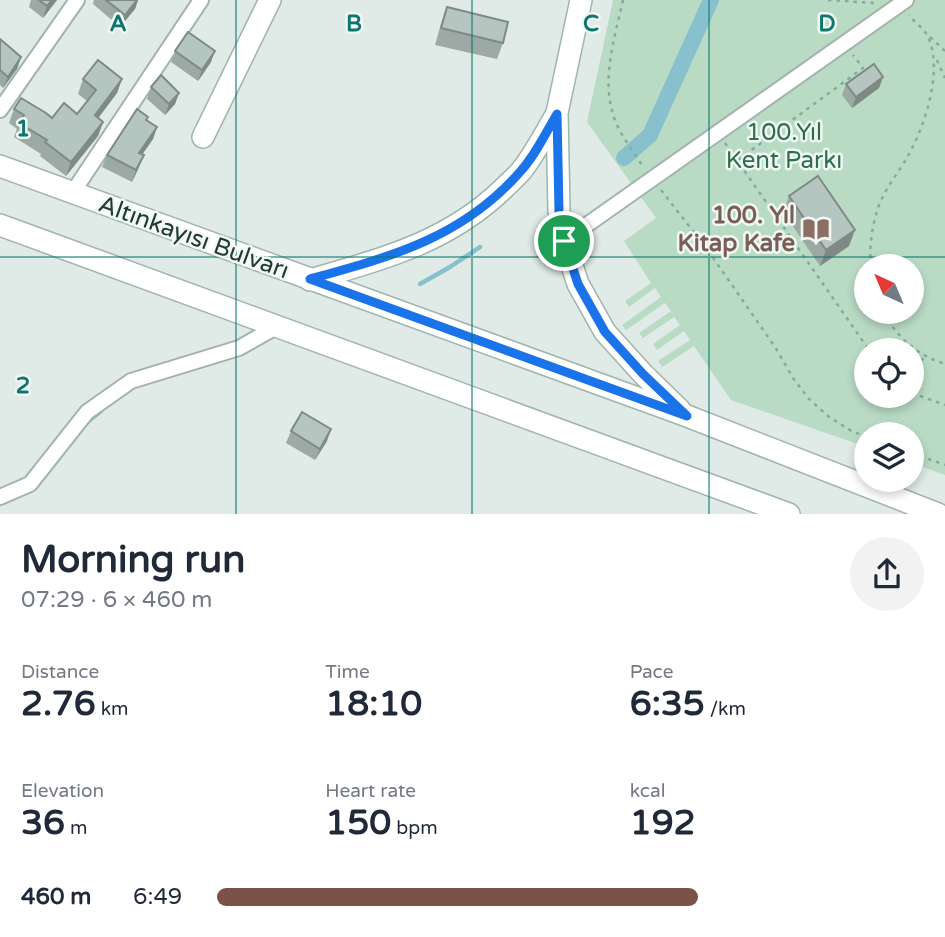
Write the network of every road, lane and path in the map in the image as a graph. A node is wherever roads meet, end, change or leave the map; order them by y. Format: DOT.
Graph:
graph roads {
  1 [pos="77,0"];
  2 [pos="201,0"];
  3 [pos="270,0"];
  4 [pos="581,0"];
  5 [pos="623,0"];
  6 [pos="828,0"];
  7 [pos="901,4"];
  8 [pos="927,35"];
  9 [pos="845,43"];
  10 [pos="945,51"];
  11 [pos="936,57"];
  12 [pos="945,78"];
  13 [pos="0,110"];
  14 [pos="557,114"];
  15 [pos="717,133"];
  16 [pos="202,137"];
  17 [pos="737,161"];
  18 [pos="0,166"];
  19 [pos="652,178"];
  20 [pos="74,192"];
  21 [pos="0,225"];
  22 [pos="564,241"];
  23 [pos="869,254"];
  24 [pos="310,279"];
  25 [pos="892,324"];
  26 [pos="278,326"];
  27 [pos="861,338"];
  28 [pos="924,359"];
  29 [pos="930,359"];
  30 [pos="945,364"];
  31 [pos="924,397"];
  32 [pos="945,405"];
  33 [pos="687,416"];
  34 [pos="854,432"];
  35 [pos="924,457"];
  36 [pos="945,465"];
  37 [pos="0,497"];
  38 [pos="789,513"];
  39 [pos="938,513"];
  1 -- 13 [label="street"];
  2 -- 20 [label="street"];
  3 -- 16 [label="main road"];
  4 -- 14 [label="main road"];
  5 -- 19 [label="path"];
  6 -- 7 [label="path"];
  7 -- 8 [label="path"];
  7 -- 9 [label="street"];
  8 -- 10 [label="path"];
  8 -- 11 [label="path"];
  9 -- 15 [label="street"];
  9 -- 17 [label="path"];
  11 -- 12 [label="path"];
  11 -- 23 [label="path"];
  14 -- 22 [label="main road"];
  14 -- 24 [label="main road"];
  15 -- 17 [label="path"];
  15 -- 19 [label="street"];
  17 -- 27 [label="path"];
  18 -- 20 [label="main road, Altınkayısı Bulvarı"];
  19 -- 22 [label="street"];
  19 -- 34 [label="path"];
  20 -- 24 [label="main road, Altınkayısı Bulvarı"];
  21 -- 26 [label="main road"];
  22 -- 33 [label="main road"];
  24 -- 33 [label="main road, Altınkayısı Bulvarı"];
  25 -- 29 [label="path"];
  26 -- 37 [label="street"];
  26 -- 38 [label="main road"];
  28 -- 29 [label="path"];
  29 -- 30 [label="path"];
  31 -- 32 [label="path"];
  33 -- 39 [label="main road, Altınkayısı Bulvarı"];
  35 -- 36 [label="path"];
}
